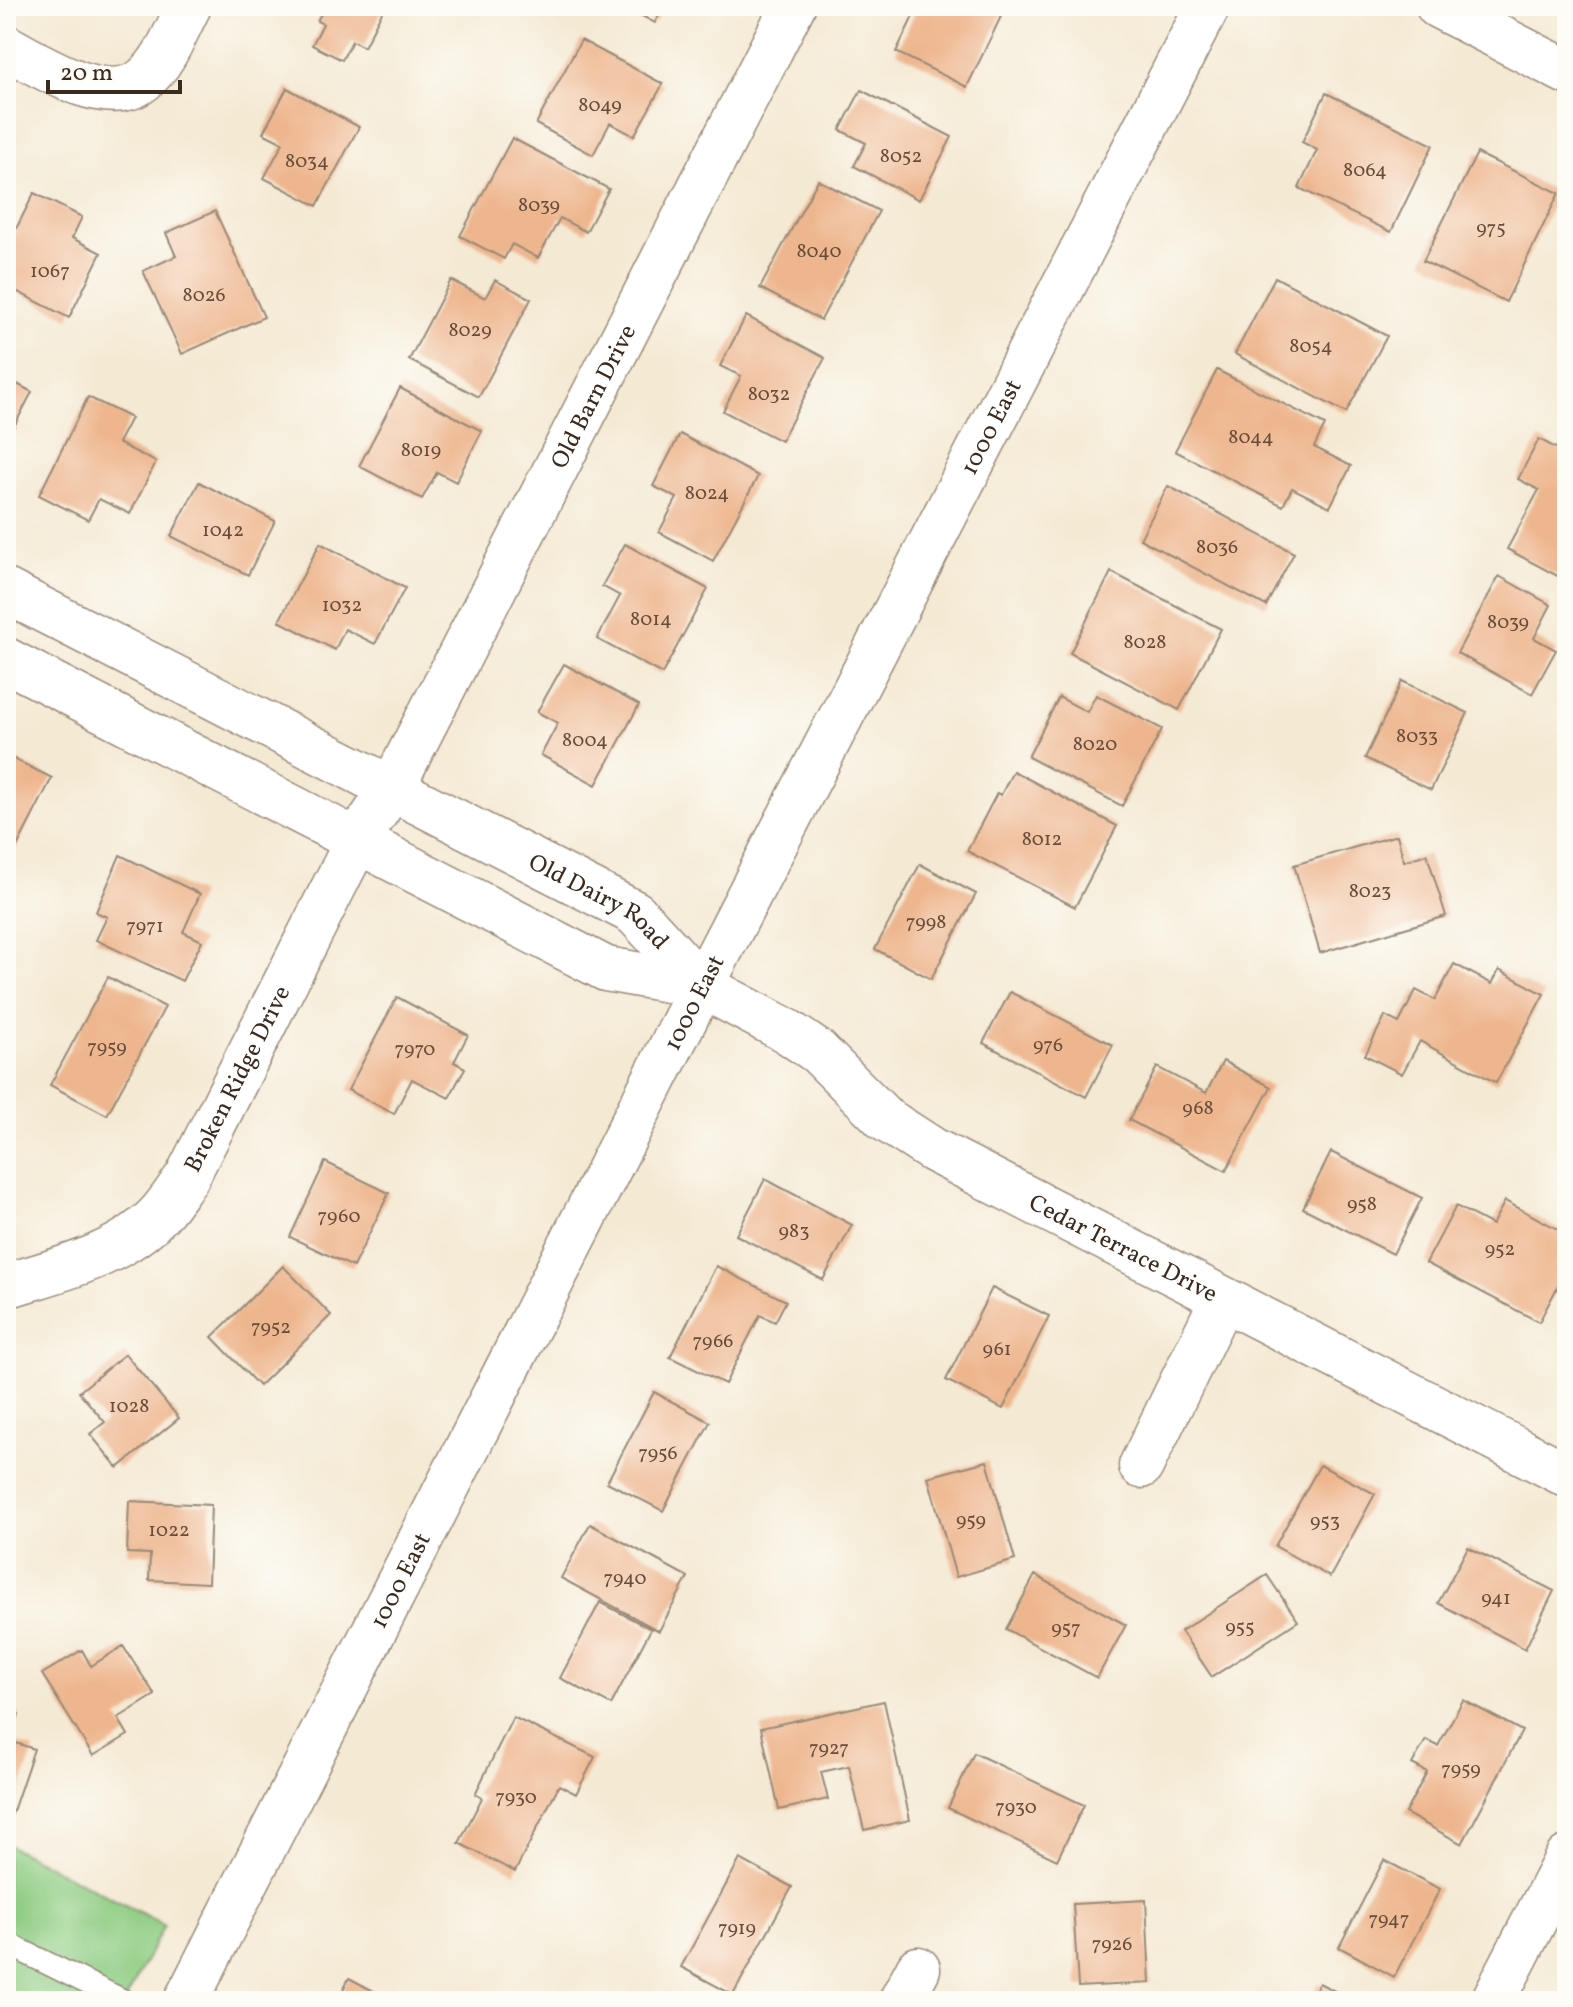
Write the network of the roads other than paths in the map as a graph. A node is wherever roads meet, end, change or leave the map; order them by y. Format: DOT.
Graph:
graph roads {
  1 [pos="189,6"];
  2 [pos="793,6"];
  3 [pos="1208,6"];
  4 [pos="1438,6"];
  5 [pos="6,47"];
  6 [pos="1567,72"];
  7 [pos="6,591"];
  8 [pos="6,660"];
  9 [pos="392,788"];
  10 [pos="357,841"];
  11 [pos="702,986"];
  12 [pos="6,1286"];
  13 [pos="1222,1300"];
  14 [pos="1141,1466"];
  15 [pos="1567,1475"];
  16 [pos="1567,1858"];
  17 [pos="6,1943"];
  18 [pos="124,2001"];
  19 [pos="186,2001"];
  20 [pos="1493,2001"];
  1 -- 5 [label="street"];
  2 -- 9 [label="street, Old Barn Drive"];
  3 -- 11 [label="street, 1000 East"];
  4 -- 6 [label="street"];
  7 -- 9 [label="street, Old Dairy Road"];
  8 -- 10 [label="street, Old Dairy Road"];
  9 -- 10 [label="street, Broken Ridge Drive"];
  9 -- 11 [label="street, Old Dairy Road"];
  10 -- 11 [label="street, Old Dairy Road"];
  10 -- 12 [label="street, Broken Ridge Drive"];
  11 -- 13 [label="street, Cedar Terrace Drive"];
  11 -- 19 [label="street, 1000 East"];
  13 -- 14 [label="street"];
  13 -- 15 [label="street, Cedar Terrace Drive"];
  16 -- 20 [label="street"];
  17 -- 18 [label="lane"];
}
